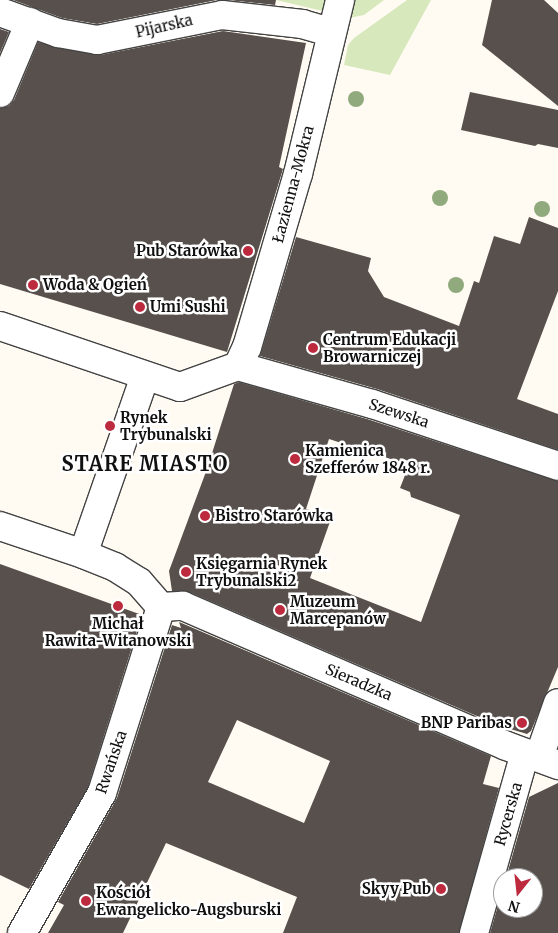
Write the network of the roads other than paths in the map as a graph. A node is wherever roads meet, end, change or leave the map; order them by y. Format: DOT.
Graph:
graph roads {
  1 [pos="340,0"];
  2 [pos="0,12"];
  3 [pos="30,22"];
  4 [pos="330,32"];
  5 [pos="0,93"];
  6 [pos="0,326"];
  7 [pos="238,366"];
  8 [pos="145,376"];
  9 [pos="558,466"];
  10 [pos="0,526"];
  11 [pos="83,554"];
  12 [pos="161,608"];
  13 [pos="558,703"];
  14 [pos="541,758"];
  15 [pos="22,933"];
  16 [pos="474,933"];
  1 -- 4 [label="street, Łazienna-Mokra"];
  2 -- 3 [label="street, Pijarska"];
  3 -- 4 [label="street, Pijarska"];
  3 -- 5 [label="street"];
  4 -- 7 [label="street, Łazienna-Mokra"];
  6 -- 8 [label="street"];
  7 -- 8 [label="street"];
  7 -- 9 [label="street, Szewska"];
  8 -- 11 [label="street"];
  10 -- 11 [label="street"];
  11 -- 12 [label="street"];
  12 -- 14 [label="street, Sieradzka"];
  12 -- 15 [label="street, Rwańska"];
  13 -- 14 [label="street, Rycerska"];
  14 -- 16 [label="street, Rycerska"];
}
